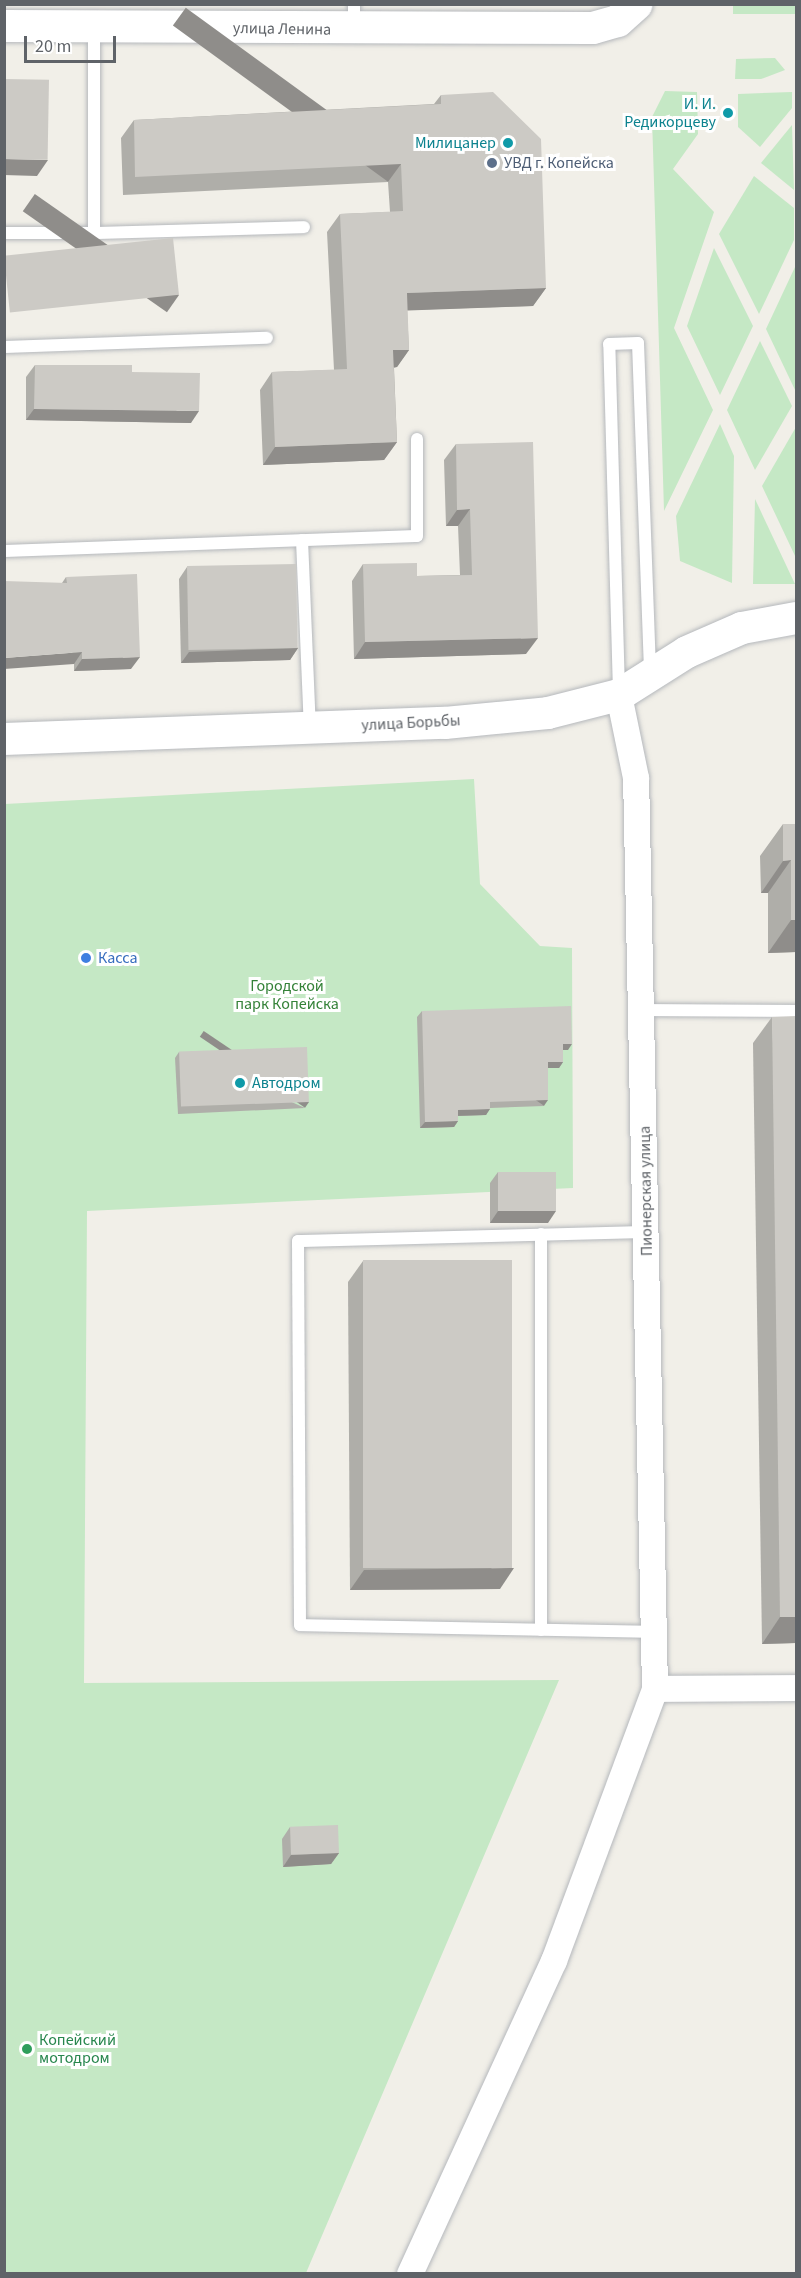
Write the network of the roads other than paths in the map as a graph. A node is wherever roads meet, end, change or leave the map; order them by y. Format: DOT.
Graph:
graph roads {
  1 [pos="599,4"];
  2 [pos="637,4"];
  3 [pos="354,17"];
  4 [pos="4,26"];
  5 [pos="94,27"];
  6 [pos="560,28"];
  7 [pos="304,227"];
  8 [pos="4,233"];
  9 [pos="94,233"];
  10 [pos="267,338"];
  11 [pos="4,347"];
  12 [pos="417,439"];
  13 [pos="302,540"];
  14 [pos="4,551"];
  15 [pos="796,618"];
  16 [pos="650,676"];
  17 [pos="619,696"];
  18 [pos="310,728"];
  19 [pos="4,739"];
  20 [pos="643,1010"];
  21 [pos="796,1011"];
  22 [pos="647,1232"];
  23 [pos="541,1234"];
  24 [pos="541,1630"];
  25 [pos="654,1632"];
  26 [pos="796,1688"];
  27 [pos="655,1689"];
  28 [pos="410,2274"];
  1 -- 6 [label="street"];
  2 -- 6 [label="street, улица Ленина"];
  3 -- 5 [label="street, улица Ленина"];
  3 -- 6 [label="street, улица Ленина"];
  4 -- 5 [label="street, улица Ленина"];
  5 -- 9 [label="lane"];
  7 -- 9 [label="lane"];
  8 -- 9 [label="lane"];
  10 -- 11 [label="lane"];
  12 -- 13 [label="lane"];
  13 -- 14 [label="lane"];
  13 -- 18 [label="lane"];
  15 -- 16 [label="street, улица Борьбы"];
  16 -- 17 [label="street, улица Борьбы"];
  16 -- 17 [label="lane"];
  17 -- 18 [label="street, улица Борьбы"];
  17 -- 20 [label="street, Пионерская улица"];
  18 -- 19 [label="street, улица Борьбы"];
  20 -- 21 [label="lane"];
  20 -- 22 [label="street, Пионерская улица"];
  22 -- 23 [label="lane"];
  22 -- 25 [label="street, Пионерская улица"];
  23 -- 24 [label="lane"];
  23 -- 24 [label="lane"];
  24 -- 25 [label="lane"];
  25 -- 27 [label="street, Пионерская улица"];
  26 -- 27 [label="street"];
  27 -- 28 [label="street"];
}
